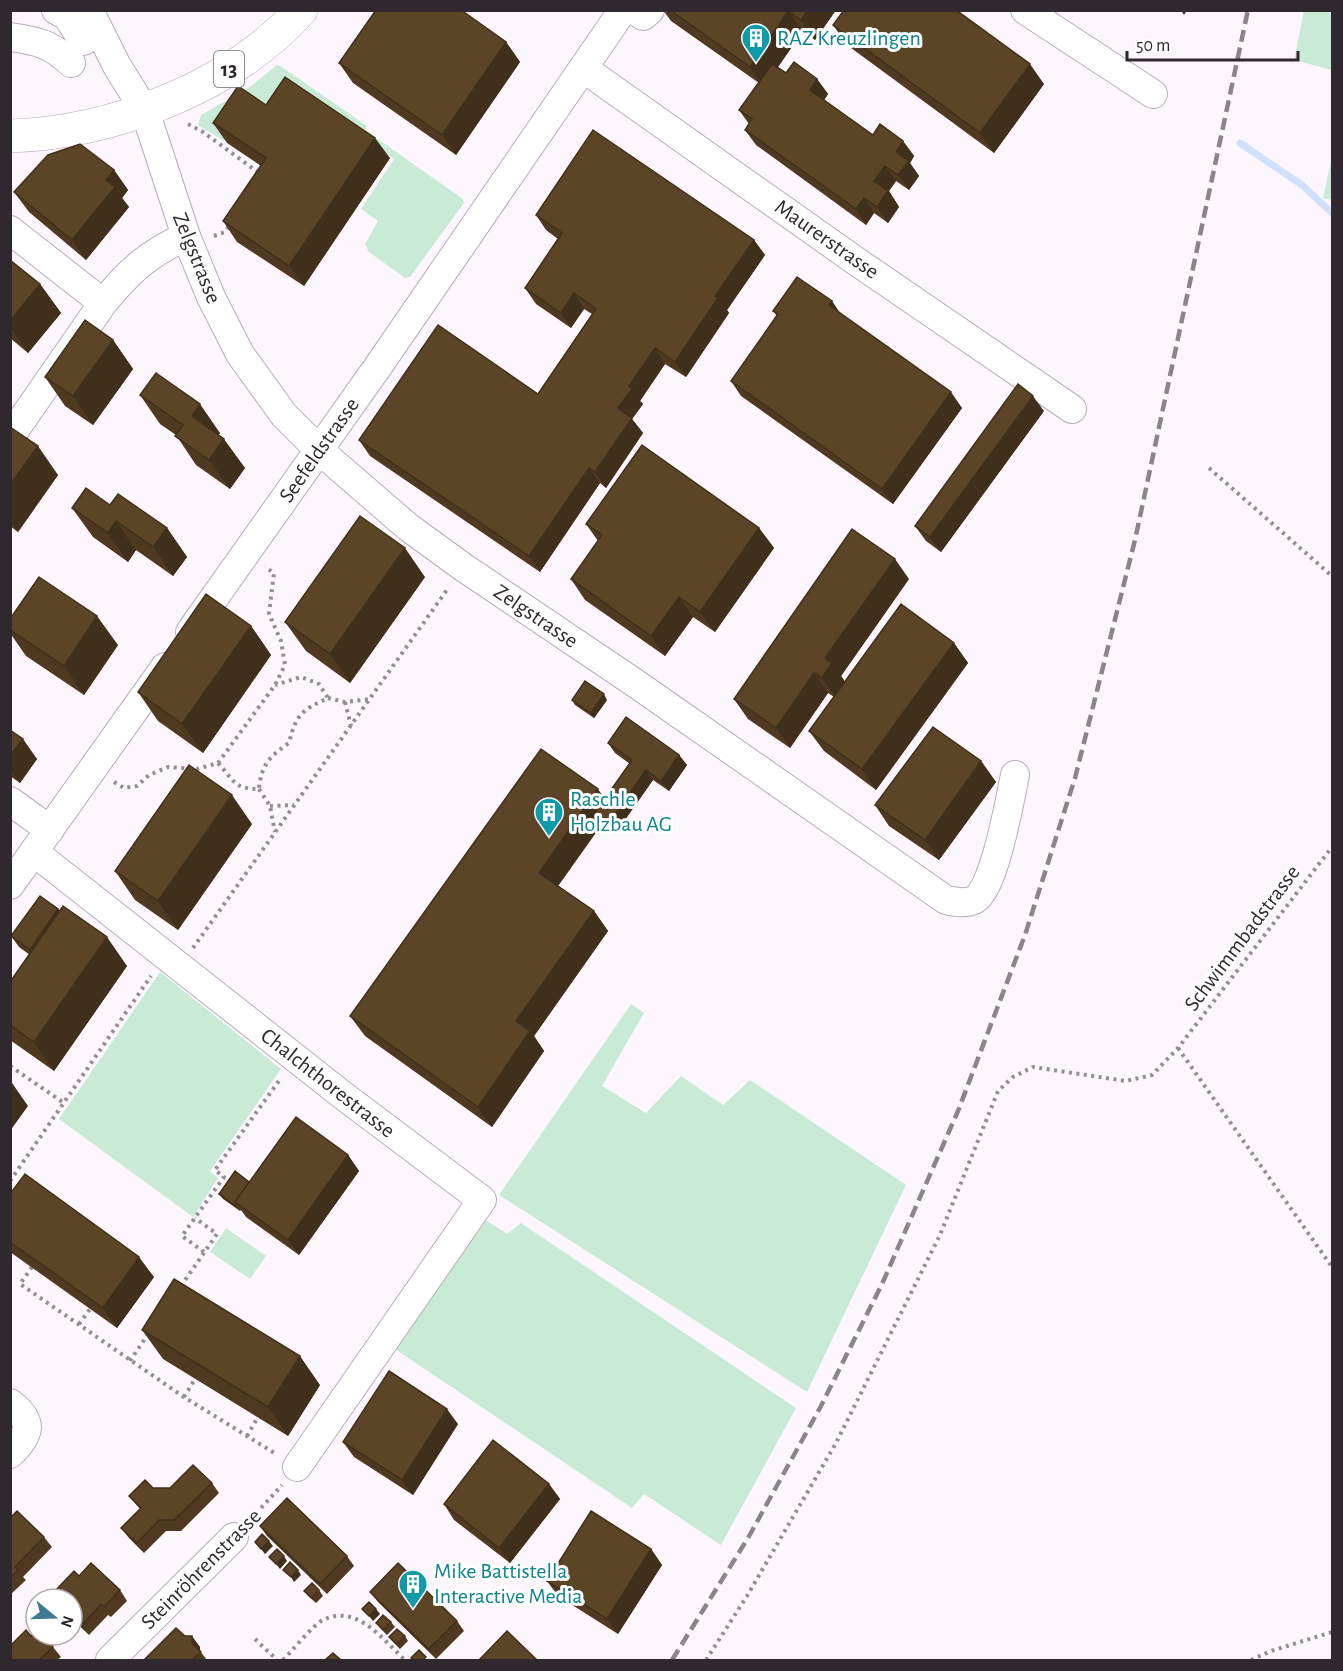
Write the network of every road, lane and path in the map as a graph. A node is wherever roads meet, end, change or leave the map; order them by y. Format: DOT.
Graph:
graph roads {
  1 [pos="56,10"];
  2 [pos="300,10"];
  3 [pos="623,10"];
  4 [pos="635,10"];
  5 [pos="650,10"];
  6 [pos="1024,10"];
  7 [pos="94,21"];
  8 [pos="10,37"];
  9 [pos="71,63"];
  10 [pos="583,68"];
  11 [pos="1153,93"];
  12 [pos="145,111"];
  13 [pos="188,124"];
  14 [pos="10,136"];
  15 [pos="265,177"];
  16 [pos="231,223"];
  17 [pos="10,230"];
  18 [pos="197,237"];
  19 [pos="103,303"];
  20 [pos="1072,409"];
  21 [pos="10,437"];
  22 [pos="319,450"];
  23 [pos="1209,468"];
  24 [pos="246,553"];
  25 [pos="463,567"];
  26 [pos="1332,576"];
  27 [pos="274,685"];
  28 [pos="328,698"];
  29 [pos="370,699"];
  30 [pos="345,702"];
  31 [pos="351,726"];
  32 [pos="218,763"];
  33 [pos="94,768"];
  34 [pos="1016,776"];
  35 [pos="259,789"];
  36 [pos="10,801"];
  37 [pos="294,805"];
  38 [pos="270,806"];
  39 [pos="275,833"];
  40 [pos="42,841"];
  41 [pos="1332,847"];
  42 [pos="10,885"];
  43 [pos="173,960"];
  44 [pos="1179,1048"];
  45 [pos="295,1057"];
  46 [pos="10,1066"];
  47 [pos="64,1103"];
  48 [pos="10,1181"];
  49 [pos="195,1218"];
  50 [pos="204,1252"];
  51 [pos="32,1267"];
  52 [pos="1332,1267"];
  53 [pos="177,1292"];
  54 [pos="90,1309"];
  55 [pos="79,1324"];
  56 [pos="150,1331"];
  57 [pos="130,1361"];
  58 [pos="195,1379"];
  59 [pos="184,1396"];
  60 [pos="10,1402"];
  61 [pos="258,1418"];
  62 [pos="247,1436"];
  63 [pos="10,1454"];
  64 [pos="289,1476"];
  65 [pos="234,1537"];
  66 [pos="1332,1632"];
  67 [pos="255,1639"];
  68 [pos="110,1660"];
  69 [pos="277,1660"];
  70 [pos="283,1660"];
  71 [pos="405,1660"];
  72 [pos="706,1660"];
  73 [pos="1251,1660"];
  1 -- 7 [label="street"];
  2 -- 12 [label="main road, 13"];
  3 -- 10 [label="street, Seefeldstrasse"];
  4 -- 5 [label="street"];
  6 -- 11 [label="street"];
  7 -- 12 [label="street, Zelgstrasse"];
  8 -- 9 [label="street"];
  10 -- 20 [label="street, Maurerstrasse"];
  10 -- 22 [label="street, Seefeldstrasse"];
  12 -- 14 [label="main road, 13"];
  12 -- 18 [label="street, Zelgstrasse"];
  13 -- 15 [label="path"];
  16 -- 18 [label="path"];
  17 -- 19 [label="street"];
  18 -- 19 [label="street"];
  18 -- 22 [label="street, Zelgstrasse"];
  19 -- 21 [label="street"];
  22 -- 24 [label="street, Seefeldstrasse"];
  22 -- 25 [label="street, Zelgstrasse"];
  23 -- 26 [label="path"];
  24 -- 27 [label="path"];
  24 -- 33 [label="street, Seefeldstrasse"];
  25 -- 29 [label="path"];
  25 -- 34 [label="street, Zelgstrasse"];
  27 -- 28 [label="path"];
  27 -- 32 [label="path"];
  28 -- 30 [label="path"];
  28 -- 35 [label="path"];
  29 -- 30 [label="path"];
  29 -- 31 [label="path"];
  30 -- 31 [label="path"];
  31 -- 37 [label="path"];
  32 -- 33 [label="path"];
  32 -- 35 [label="path"];
  33 -- 40 [label="street, Seefeldstrasse"];
  35 -- 38 [label="path"];
  36 -- 40 [label="street, Chalchthorestrasse"];
  37 -- 38 [label="path"];
  37 -- 39 [label="path"];
  38 -- 39 [label="path"];
  39 -- 43 [label="path"];
  40 -- 42 [label="street, Seefeldstrasse"];
  40 -- 43 [label="street, Chalchthorestrasse"];
  41 -- 44 [label="path, Schwimmbadstrasse"];
  43 -- 45 [label="street, Chalchthorestrasse"];
  43 -- 47 [label="path"];
  44 -- 52 [label="path"];
  44 -- 72 [label="path, Schwimmbadstrasse"];
  45 -- 49 [label="path"];
  45 -- 64 [label="street, Chalchthorestrasse"];
  46 -- 47 [label="path"];
  47 -- 48 [label="path"];
  49 -- 50 [label="path"];
  49 -- 50 [label="path"];
  50 -- 53 [label="path"];
  51 -- 55 [label="path"];
  54 -- 55 [label="path"];
  55 -- 57 [label="path"];
  56 -- 57 [label="path"];
  57 -- 59 [label="path"];
  58 -- 59 [label="path"];
  59 -- 62 [label="path"];
  60 -- 63 [label="street"];
  61 -- 62 [label="path"];
  62 -- 64 [label="path"];
  64 -- 65 [label="path, Steinröhrenstrasse"];
  65 -- 68 [label="street, Steinröhrenstrasse"];
  66 -- 73 [label="path"];
  67 -- 69 [label="path"];
  70 -- 71 [label="path"];
}
